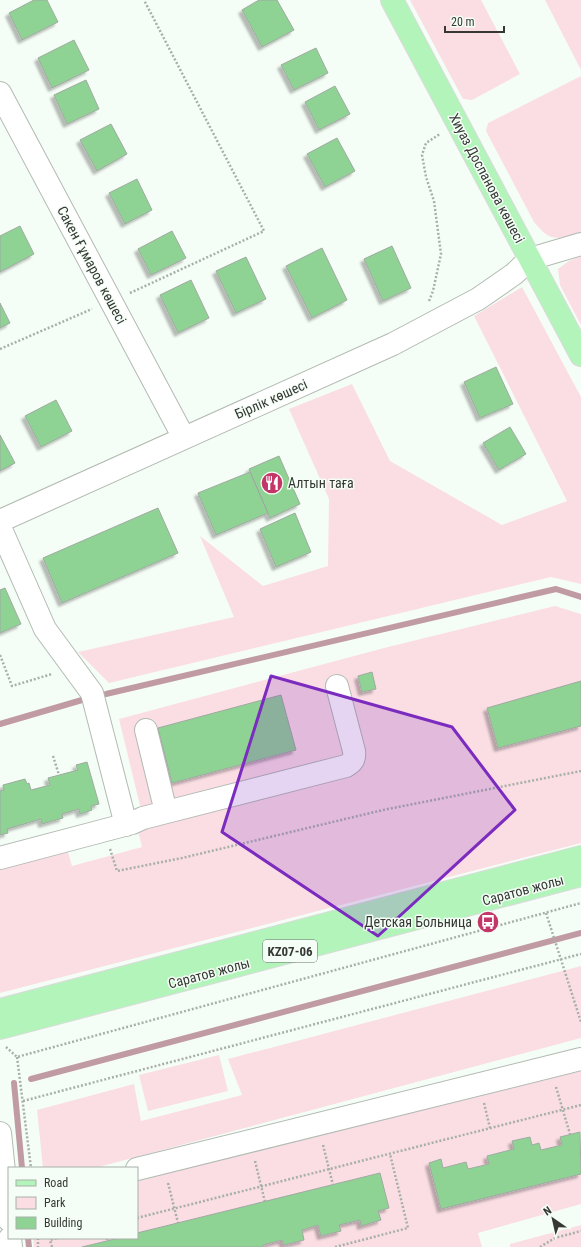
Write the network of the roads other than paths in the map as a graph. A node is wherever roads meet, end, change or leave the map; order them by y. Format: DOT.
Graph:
graph roads {
  1 [pos="392,0"];
  2 [pos="0,93"];
  3 [pos="581,244"];
  4 [pos="530,259"];
  5 [pos="581,356"];
  6 [pos="184,438"];
  7 [pos="0,521"];
  8 [pos="0,527"];
  9 [pos="337,686"];
  10 [pos="146,730"];
  11 [pos="166,812"];
  12 [pos="126,825"];
  13 [pos="581,857"];
  14 [pos="0,858"];
  15 [pos="581,875"];
  16 [pos="0,1010"];
  17 [pos="2,1037"];
  18 [pos="581,1059"];
  19 [pos="0,1133"];
  20 [pos="138,1169"];
  21 [pos="8,1207"];
  1 -- 4 [label="main road, Хиуаз Доспанова көшесі"];
  2 -- 6 [label="street, Сакен Ғұмаров көшесі"];
  3 -- 4 [label="street"];
  4 -- 5 [label="main road, Хиуаз Доспанова көшесі"];
  4 -- 6 [label="street, Бірлік көшесі"];
  6 -- 7 [label="street, Бірлік көшесі"];
  8 -- 12 [label="street"];
  9 -- 11 [label="street"];
  10 -- 11 [label="street"];
  11 -- 12 [label="street"];
  12 -- 14 [label="street"];
  13 -- 16 [label="main road, Саратов жолы / KZ07-06"];
  15 -- 17 [label="main road, Саратов жолы / KZ07-06"];
  18 -- 20 [label="street"];
  19 -- 21 [label="street"];
}
